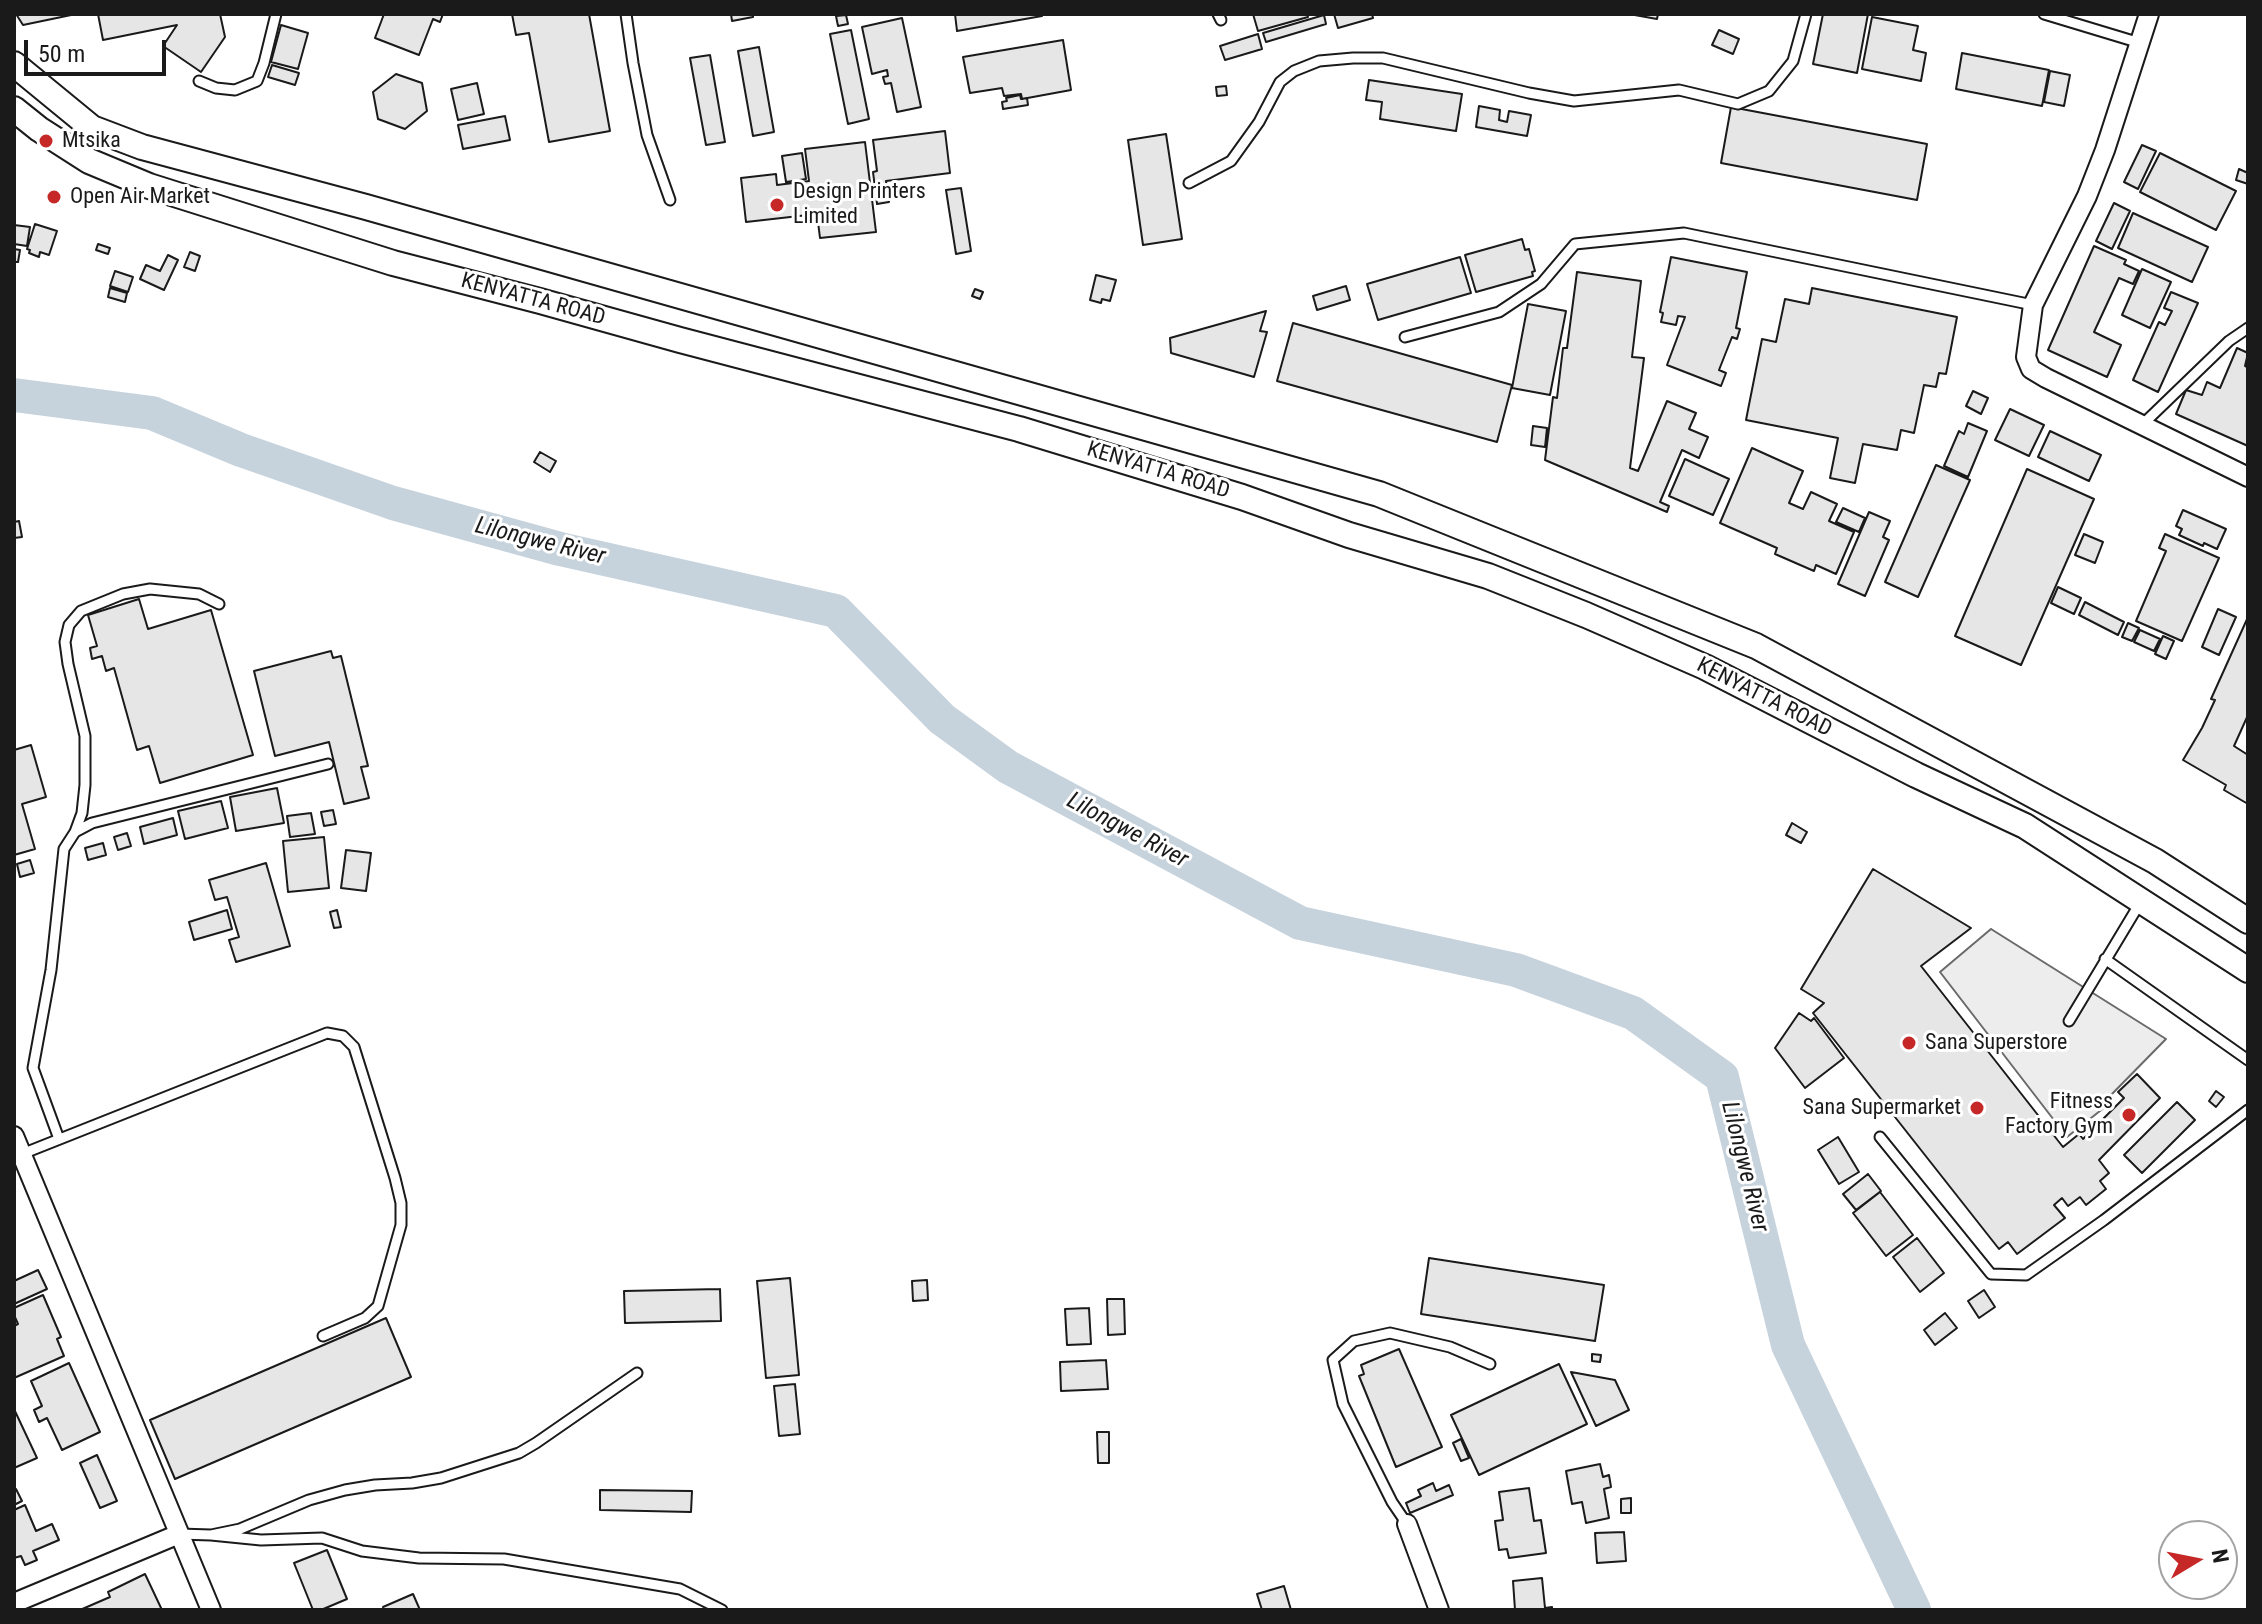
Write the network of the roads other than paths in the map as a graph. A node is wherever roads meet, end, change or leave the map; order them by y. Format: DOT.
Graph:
graph roads {
  1 [pos="276,14"];
  2 [pos="626,14"];
  3 [pos="1806,14"];
  4 [pos="2044,14"];
  5 [pos="2149,14"];
  6 [pos="2140,43"];
  7 [pos="14,64"];
  8 [pos="199,81"];
  9 [pos="14,109"];
  10 [pos="1189,183"];
  11 [pos="670,200"];
  12 [pos="2033,305"];
  13 [pos="2248,328"];
  14 [pos="1405,337"];
  15 [pos="2142,425"];
  16 [pos="2248,477"];
  17 [pos="219,604"];
  18 [pos="328,764"];
  19 [pos="75,832"];
  20 [pos="2141,900"];
  21 [pos="2248,921"];
  22 [pos="2105,959"];
  23 [pos="2248,970"];
  24 [pos="2069,1021"];
  25 [pos="2248,1060"];
  26 [pos="2248,1110"];
  27 [pos="14,1136"];
  28 [pos="1880,1137"];
  29 [pos="59,1139"];
  30 [pos="18,1156"];
  31 [pos="323,1336"];
  32 [pos="1490,1364"];
  33 [pos="637,1373"];
  34 [pos="1407,1524"];
  35 [pos="179,1534"];
  36 [pos="211,1535"];
  37 [pos="14,1603"];
  38 [pos="211,1610"];
  39 [pos="722,1610"];
  40 [pos="1439,1610"];
  1 -- 8 [label="lane"];
  2 -- 11 [label="lane"];
  3 -- 10 [label="lane"];
  4 -- 6 [label="lane"];
  5 -- 6 [label="street"];
  6 -- 12 [label="street"];
  7 -- 21 [label="main road, KENYATTA ROAD"];
  9 -- 20 [label="main road, KENYATTA ROAD"];
  12 -- 14 [label="lane"];
  12 -- 15 [label="street"];
  13 -- 15 [label="lane"];
  15 -- 16 [label="street"];
  17 -- 19 [label="lane"];
  18 -- 19 [label="lane"];
  19 -- 29 [label="lane"];
  20 -- 22 [label="lane"];
  20 -- 23 [label="main road, KENYATTA ROAD"];
  22 -- 24 [label="lane"];
  22 -- 25 [label="lane"];
  26 -- 28 [label="lane"];
  27 -- 30 [label="street"];
  29 -- 30 [label="lane"];
  29 -- 31 [label="lane"];
  30 -- 35 [label="street"];
  32 -- 34 [label="lane"];
  33 -- 36 [label="lane"];
  34 -- 40 [label="street"];
  35 -- 36 [label="lane"];
  35 -- 37 [label="street"];
  35 -- 38 [label="street"];
  36 -- 39 [label="lane"];
}
